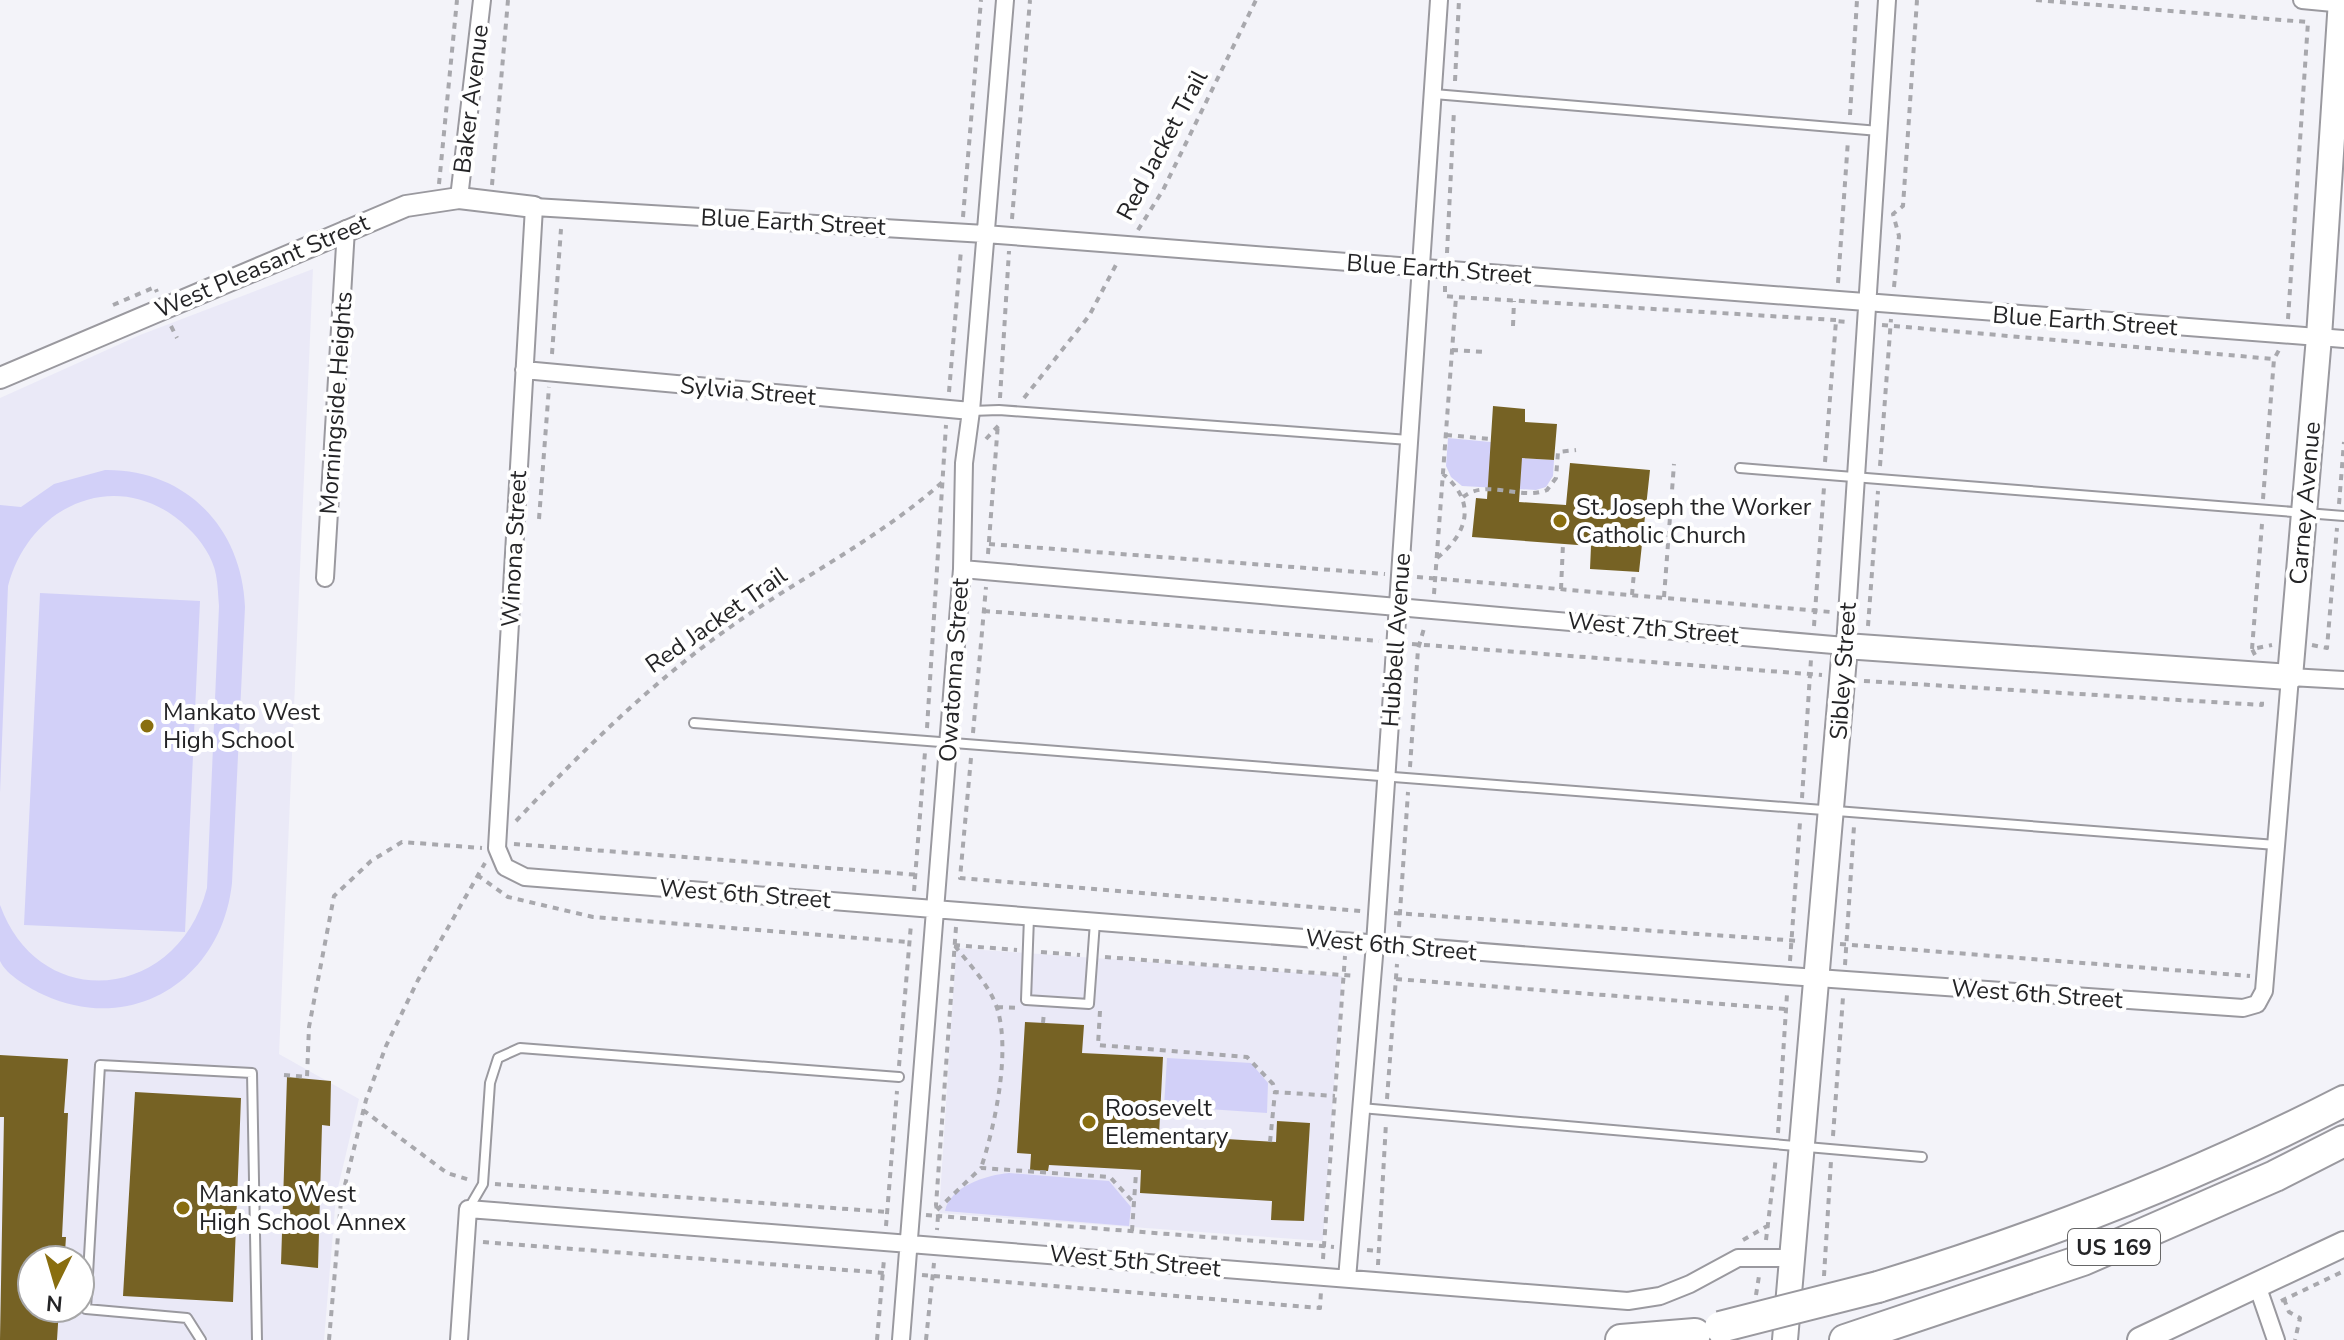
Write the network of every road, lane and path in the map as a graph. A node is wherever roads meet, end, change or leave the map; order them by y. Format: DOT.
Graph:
graph roads {
  1 [pos="457,0"];
  2 [pos="482,0"];
  3 [pos="508,0"];
  4 [pos="981,0"];
  5 [pos="1005,0"];
  6 [pos="1030,0"];
  7 [pos="1256,0"];
  8 [pos="1439,0"];
  9 [pos="1459,0"];
  10 [pos="1857,0"];
  11 [pos="1887,0"];
  12 [pos="1917,0"];
  13 [pos="2036,0"];
  14 [pos="2302,0"];
  15 [pos="2309,1"];
  16 [pos="2342,2"];
  17 [pos="1434,94"];
  18 [pos="1455,96"];
  19 [pos="1849,128"];
  20 [pos="1880,131"];
  21 [pos="2338,160"];
  22 [pos="459,198"];
  23 [pos="437,202"];
  24 [pos="491,202"];
  25 [pos="534,207"];
  26 [pos="346,229"];
  27 [pos="962,232"];
  28 [pos="985,234"];
  29 [pos="1010,236"];
  30 [pos="1127,247"];
  31 [pos="1423,267"];
  32 [pos="1446,269"];
  33 [pos="1456,297"];
  34 [pos="1514,301"];
  35 [pos="1837,302"];
  36 [pos="1869,305"];
  37 [pos="1893,307"];
  38 [pos="1836,321"];
  39 [pos="1868,324"];
  40 [pos="1513,326"];
  41 [pos="1891,326"];
  42 [pos="2319,337"];
  43 [pos="2344,339"];
  44 [pos="1452,350"];
  45 [pos="1485,352"];
  46 [pos="2274,359"];
  47 [pos="524,370"];
  48 [pos="0,378"];
  49 [pos="947,409"];
  50 [pos="999,410"];
  51 [pos="971,411"];
  52 [pos="1013,411"];
  53 [pos="998,426"];
  54 [pos="1446,435"];
  55 [pos="1491,439"];
  56 [pos="1410,440"];
  57 [pos="1576,450"];
  58 [pos="964,463"];
  59 [pos="1674,464"];
  60 [pos="1740,468"];
  61 [pos="1443,474"];
  62 [pos="1824,476"];
  63 [pos="1857,479"];
  64 [pos="1879,481"];
  65 [pos="941,483"];
  66 [pos="1463,497"];
  67 [pos="2304,513"];
  68 [pos="2344,516"];
  69 [pos="989,544"];
  70 [pos="1563,544"];
  71 [pos="1437,558"];
  72 [pos="962,569"];
  73 [pos="987,571"];
  74 [pos="1634,572"];
  75 [pos="1400,575"];
  76 [pos="325,578"];
  77 [pos="1435,578"];
  78 [pos="1561,589"];
  79 [pos="1632,595"];
  80 [pos="1664,597"];
  81 [pos="1398,605"];
  82 [pos="1430,608"];
  83 [pos="1815,610"];
  84 [pos="984,611"];
  85 [pos="1848,613"];
  86 [pos="1869,615"];
  87 [pos="1395,642"];
  88 [pos="1813,643"];
  89 [pos="1420,644"];
  90 [pos="1856,647"];
  91 [pos="1810,673"];
  92 [pos="2290,677"];
  93 [pos="1843,678"];
  94 [pos="2344,680"];
  95 [pos="694,723"];
  96 [pos="926,741"];
  97 [pos="948,743"];
  98 [pos="972,744"];
  99 [pos="1386,775"];
  100 [pos="1409,777"];
  101 [pos="1801,806"];
  102 [pos="1832,809"];
  103 [pos="495,845"];
  104 [pos="2276,845"];
  105 [pos="477,875"];
  106 [pos="913,907"];
  107 [pos="935,908"];
  108 [pos="1377,912"];
  109 [pos="1400,914"];
  110 [pos="1029,917"];
  111 [pos="1095,921"];
  112 [pos="1791,941"];
  113 [pos="910,942"];
  114 [pos="1346,942"];
  115 [pos="1821,943"];
  116 [pos="932,944"];
  117 [pos="1375,944"];
  118 [pos="955,945"];
  119 [pos="1398,946"];
  120 [pos="1028,951"];
  121 [pos="1092,956"];
  122 [pos="1105,957"];
  123 [pos="1104,971"];
  124 [pos="1344,975"];
  125 [pos="1789,976"];
  126 [pos="1372,977"];
  127 [pos="2265,977"];
  128 [pos="1396,979"];
  129 [pos="1818,979"];
  130 [pos="1101,999"];
  131 [pos="2257,1004"];
  132 [pos="1786,1009"];
  133 [pos="284,1075"];
  134 [pos="899,1077"];
  135 [pos="1275,1092"];
  136 [pos="1335,1096"];
  137 [pos="2344,1101"];
  138 [pos="1361,1108"];
  139 [pos="363,1110"];
  140 [pos="1387,1111"];
  141 [pos="2344,1141"];
  142 [pos="1270,1142"];
  143 [pos="1777,1145"];
  144 [pos="1804,1148"];
  145 [pos="1922,1157"];
  146 [pos="981,1168"];
  147 [pos="1136,1173"];
  148 [pos="483,1184"];
  149 [pos="1134,1203"];
  150 [pos="468,1209"];
  151 [pos="937,1210"];
  152 [pos="1769,1225"];
  153 [pos="1132,1231"];
  154 [pos="885,1240"];
  155 [pos="466,1241"];
  156 [pos="908,1241"];
  157 [pos="1737,1243"];
  158 [pos="2344,1244"];
  159 [pos="1763,1258"];
  160 [pos="1792,1258"];
  161 [pos="1392,1266"];
  162 [pos="883,1272"];
  163 [pos="905,1274"];
  164 [pos="1322,1277"];
  165 [pos="1347,1279"];
  166 [pos="2257,1285"];
  167 [pos="1755,1298"];
  168 [pos="2284,1299"];
  169 [pos="1875,1329"];
  170 [pos="1695,1334"];
  171 [pos="201,1340"];
  172 [pos="257,1340"];
  173 [pos="329,1340"];
  174 [pos="459,1340"];
  175 [pos="877,1340"];
  176 [pos="901,1340"];
  177 [pos="1621,1340"];
  178 [pos="1785,1340"];
  179 [pos="1825,1340"];
  180 [pos="1845,1340"];
  181 [pos="2140,1340"];
  182 [pos="2276,1340"];
  183 [pos="2295,1340"];
  1 -- 23 [label="path"];
  2 -- 22 [label="street, Baker Avenue"];
  3 -- 24 [label="path"];
  4 -- 27 [label="path"];
  5 -- 28 [label="street, Owatonna Street"];
  6 -- 29 [label="path"];
  7 -- 30 [label="path, Red Jacket Trail"];
  8 -- 17 [label="street, Hubbell Avenue"];
  9 -- 18 [label="path"];
  10 -- 19 [label="path"];
  11 -- 20 [label="street, Sibley Street"];
  12 -- 37 [label="path"];
  13 -- 15 [label="path"];
  14 -- 15 [label="street"];
  15 -- 16 [label="street"];
  16 -- 21 [label="main road, Carney Avenue"];
  17 -- 18 [label="lane"];
  17 -- 31 [label="street, Hubbell Avenue"];
  18 -- 19 [label="lane"];
  18 -- 32 [label="path"];
  19 -- 20 [label="lane"];
  19 -- 35 [label="path"];
  20 -- 36 [label="street, Sibley Street"];
  21 -- 42 [label="main road, Carney Avenue"];
  22 -- 23 [label="street, West Pleasant Street"];
  22 -- 24 [label="street, West Pleasant Street"];
  23 -- 26 [label="street, West Pleasant Street"];
  24 -- 25 [label="street, West Pleasant Street"];
  25 -- 27 [label="street, Blue Earth Street"];
  25 -- 47 [label="street, Winona Street"];
  26 -- 48 [label="street, West Pleasant Street"];
  26 -- 76 [label="street, Morningside Heights"];
  27 -- 28 [label="street, Blue Earth Street"];
  27 -- 49 [label="path"];
  28 -- 29 [label="street, Blue Earth Street"];
  28 -- 51 [label="street, Owatonna Street"];
  29 -- 30 [label="street, Blue Earth Street"];
  29 -- 50 [label="path"];
  30 -- 31 [label="street, Blue Earth Street"];
  30 -- 52 [label="path, Red Jacket Trail"];
  31 -- 32 [label="street, Blue Earth Street"];
  31 -- 56 [label="street, Hubbell Avenue"];
  32 -- 33 [label="path"];
  32 -- 35 [label="street, Blue Earth Street"];
  33 -- 34 [label="path"];
  33 -- 44 [label="path"];
  34 -- 38 [label="path"];
  34 -- 40 [label="path"];
  35 -- 36 [label="street, Blue Earth Street"];
  35 -- 38 [label="path"];
  36 -- 37 [label="street, Blue Earth Street"];
  36 -- 39 [label="street, Sibley Street"];
  37 -- 41 [label="path"];
  37 -- 42 [label="street, Blue Earth Street"];
  38 -- 39 [label="path"];
  38 -- 62 [label="path"];
  39 -- 41 [label="path"];
  39 -- 63 [label="street, Sibley Street"];
  41 -- 46 [label="path"];
  41 -- 64 [label="path"];
  42 -- 43 [label="street, Blue Earth Street"];
  42 -- 67 [label="main road, Carney Avenue"];
  44 -- 45 [label="path"];
  44 -- 54 [label="path"];
  47 -- 49 [label="street, Sylvia Street"];
  47 -- 103 [label="street, Winona Street"];
  49 -- 51 [label="street, Sylvia Street"];
  49 -- 65 [label="path"];
  50 -- 51 [label="lane"];
  50 -- 52 [label="lane"];
  50 -- 53 [label="path"];
  51 -- 58 [label="street, Owatonna Street"];
  52 -- 53 [label="path, Red Jacket Trail"];
  52 -- 56 [label="lane"];
  53 -- 58 [label="path, Red Jacket Trail"];
  53 -- 69 [label="path"];
  54 -- 55 [label="path"];
  54 -- 61 [label="path"];
  56 -- 75 [label="street, Hubbell Avenue"];
  57 -- 66 [label="path"];
  58 -- 65 [label="path, Red Jacket Trail"];
  58 -- 72 [label="street, Owatonna Street"];
  59 -- 80 [label="path"];
  60 -- 62 [label="lane"];
  61 -- 66 [label="path"];
  61 -- 71 [label="path"];
  62 -- 63 [label="lane"];
  62 -- 83 [label="path"];
  63 -- 64 [label="lane"];
  63 -- 85 [label="street, Sibley Street"];
  64 -- 67 [label="lane"];
  64 -- 86 [label="path"];
  65 -- 96 [label="path"];
  65 -- 103 [label="path, Red Jacket Trail"];
  66 -- 71 [label="path"];
  67 -- 68 [label="lane"];
  67 -- 92 [label="main road, Carney Avenue"];
  69 -- 73 [label="path"];
  69 -- 75 [label="path"];
  70 -- 78 [label="path"];
  71 -- 77 [label="path"];
  72 -- 73 [label="street, West 7th Street"];
  72 -- 97 [label="street, Owatonna Street"];
  73 -- 81 [label="street, West 7th Street"];
  73 -- 84 [label="path"];
  74 -- 79 [label="path"];
  75 -- 77 [label="path"];
  75 -- 81 [label="street, Hubbell Avenue"];
  77 -- 78 [label="path"];
  77 -- 82 [label="path"];
  78 -- 79 [label="path"];
  79 -- 80 [label="path"];
  80 -- 83 [label="path"];
  81 -- 82 [label="street, West 7th Street"];
  81 -- 87 [label="street, Hubbell Avenue"];
  82 -- 88 [label="street, West 7th Street"];
  82 -- 89 [label="path"];
  83 -- 85 [label="path"];
  83 -- 88 [label="path"];
  84 -- 87 [label="path"];
  84 -- 98 [label="path"];
  85 -- 86 [label="path"];
  85 -- 90 [label="street, Sibley Street"];
  86 -- 90 [label="path"];
  87 -- 89 [label="path"];
  87 -- 99 [label="street, Hubbell Avenue"];
  88 -- 90 [label="street, West 7th Street"];
  88 -- 91 [label="path"];
  89 -- 91 [label="path"];
  89 -- 100 [label="path"];
  90 -- 92 [label="main road, West 7th Street"];
  90 -- 93 [label="main road, Sibley Street"];
  90 -- 93 [label="path"];
  91 -- 93 [label="path"];
  91 -- 101 [label="path"];
  92 -- 94 [label="street, West 7th Street"];
  92 -- 104 [label="street, Carney Avenue"];
  93 -- 102 [label="main road, Sibley Street"];
  95 -- 96 [label="lane"];
  96 -- 97 [label="lane"];
  96 -- 106 [label="path"];
  97 -- 98 [label="lane"];
  97 -- 107 [label="street, Owatonna Street"];
  98 -- 99 [label="lane"];
  98 -- 108 [label="path"];
  99 -- 100 [label="lane"];
  99 -- 108 [label="street, Hubbell Avenue"];
  100 -- 101 [label="lane"];
  100 -- 109 [label="path"];
  101 -- 102 [label="lane"];
  101 -- 112 [label="path"];
  102 -- 104 [label="lane"];
  102 -- 115 [label="main road, Sibley Street"];
  103 -- 105 [label="path, Red Jacket Trail"];
  103 -- 106 [label="street, West 6th Street"];
  103 -- 133 [label="path"];
  104 -- 127 [label="street, Carney Avenue"];
  105 -- 113 [label="path"];
  105 -- 139 [label="path, Red Jacket Trail"];
  106 -- 107 [label="street, West 6th Street"];
  106 -- 113 [label="path"];
  107 -- 110 [label="street, West 6th Street"];
  107 -- 116 [label="street, Owatonna Street"];
  108 -- 109 [label="path"];
  108 -- 117 [label="street, Hubbell Avenue"];
  109 -- 112 [label="path"];
  109 -- 119 [label="path"];
  110 -- 111 [label="street, West 6th Street"];
  110 -- 120 [label="lane"];
  111 -- 114 [label="street, West 6th Street"];
  111 -- 121 [label="lane"];
  112 -- 115 [label="path"];
  112 -- 125 [label="path"];
  113 -- 116 [label="path"];
  113 -- 134 [label="path"];
  114 -- 117 [label="street, West 6th Street"];
  114 -- 124 [label="path"];
  115 -- 127 [label="path"];
  115 -- 129 [label="main road, Sibley Street"];
  116 -- 118 [label="path"];
  116 -- 156 [label="street, Owatonna Street"];
  117 -- 119 [label="street, West 6th Street"];
  117 -- 126 [label="street, Hubbell Avenue"];
  118 -- 120 [label="path"];
  118 -- 146 [label="path"];
  119 -- 125 [label="street, West 6th Street"];
  119 -- 128 [label="path"];
  120 -- 121 [label="path"];
  120 -- 121 [label="lane"];
  121 -- 122 [label="path"];
  122 -- 123 [label="path"];
  122 -- 124 [label="path"];
  124 -- 126 [label="path"];
  124 -- 136 [label="path"];
  125 -- 129 [label="street, West 6th Street"];
  125 -- 132 [label="path"];
  126 -- 128 [label="path"];
  126 -- 138 [label="street, Hubbell Avenue"];
  127 -- 131 [label="street, Carney Avenue"];
  128 -- 132 [label="path"];
  128 -- 140 [label="path"];
  129 -- 131 [label="street, West 6th Street"];
  129 -- 144 [label="main road, Sibley Street"];
  130 -- 135 [label="path"];
  132 -- 143 [label="path"];
  134 -- 148 [label="lane"];
  134 -- 154 [label="path"];
  135 -- 136 [label="path"];
  135 -- 142 [label="path"];
  136 -- 164 [label="path"];
  137 -- 170 [label="highway, US 169, bridge"];
  138 -- 140 [label="lane"];
  138 -- 165 [label="street, Hubbell Avenue"];
  139 -- 148 [label="path"];
  139 -- 173 [label="path, Red Jacket Trail"];
  140 -- 143 [label="lane"];
  140 -- 161 [label="path"];
  141 -- 169 [label="highway, US 169"];
  143 -- 144 [label="lane"];
  143 -- 152 [label="path"];
  144 -- 145 [label="lane"];
  144 -- 160 [label="main road, Sibley Street"];
  146 -- 149 [label="path"];
  146 -- 151 [label="path"];
  147 -- 149 [label="path"];
  148 -- 150 [label="lane"];
  149 -- 153 [label="path"];
  150 -- 154 [label="street, West 5th Street"];
  150 -- 155 [label="street"];
  152 -- 157 [label="path"];
  152 -- 159 [label="path"];
  154 -- 156 [label="street, West 5th Street"];
  154 -- 162 [label="path"];
  155 -- 162 [label="path"];
  155 -- 174 [label="street"];
  156 -- 163 [label="street, Owatonna Street"];
  156 -- 164 [label="street, West 5th Street"];
  158 -- 166 [label="main road"];
  159 -- 160 [label="street, West 5th Street"];
  159 -- 165 [label="street, West 5th Street"];
  159 -- 167 [label="path"];
  160 -- 178 [label="main road, Sibley Street"];
  162 -- 163 [label="path"];
  162 -- 175 [label="path"];
  163 -- 164 [label="path"];
  163 -- 176 [label="street, Owatonna Street"];
  164 -- 165 [label="street, West 5th Street"];
  166 -- 181 [label="main road"];
  166 -- 182 [label="street"];
  168 -- 183 [label="path"];
  169 -- 179 [label="highway, US 169"];
  169 -- 180 [label="highway"];
  170 -- 177 [label="highway"];
  171 -- 172 [label="lane"];
}
